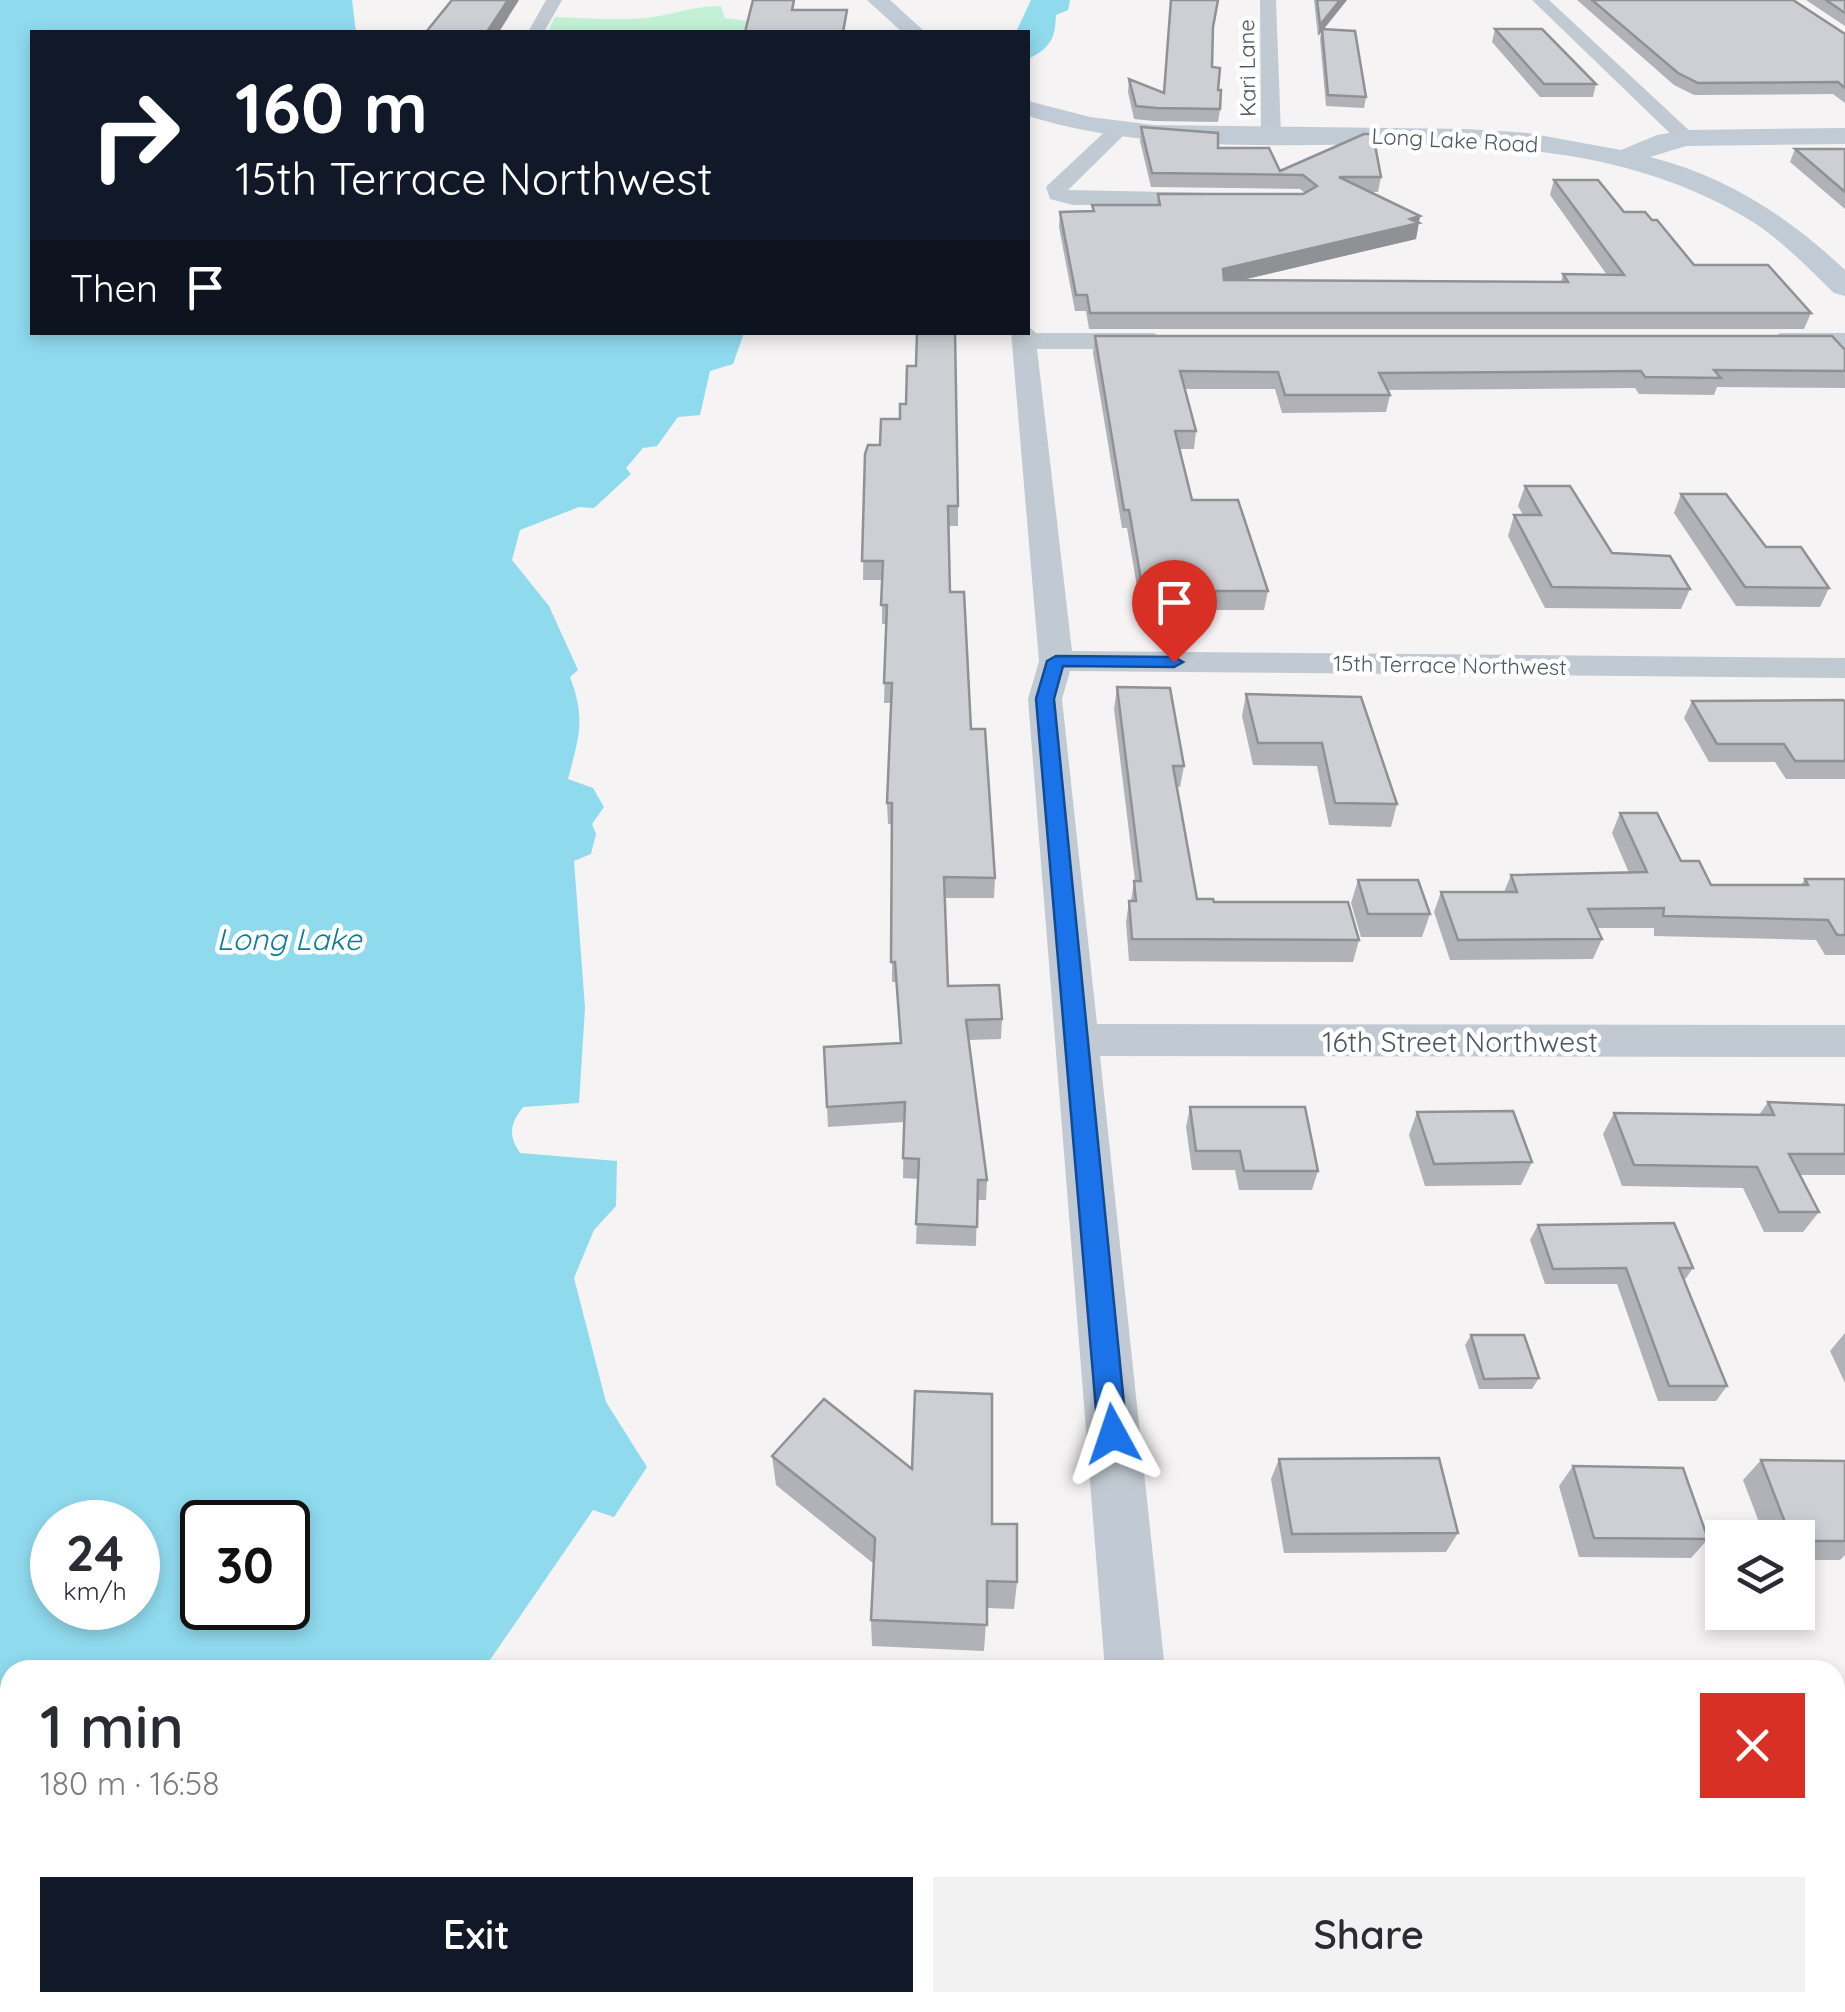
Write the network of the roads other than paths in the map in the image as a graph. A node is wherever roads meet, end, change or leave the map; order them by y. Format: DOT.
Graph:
graph roads {
  1 [pos="554,0"];
  2 [pos="876,0"];
  3 [pos="1268,0"];
  4 [pos="1540,0"];
  5 [pos="537,30"];
  6 [pos="912,30"];
  7 [pos="1030,108"];
  8 [pos="1120,129"];
  9 [pos="1271,135"];
  10 [pos="1845,136"];
  11 [pos="1686,138"];
  12 [pos="1622,159"];
  13 [pos="1243,199"];
  14 [pos="1845,287"];
  15 [pos="1024,337"];
  16 [pos="1180,341"];
  17 [pos="1747,341"];
  18 [pos="1845,341"];
  19 [pos="1056,661"];
  20 [pos="1845,668"];
  21 [pos="1076,1040"];
  22 [pos="1845,1041"];
  23 [pos="1134,1660"];
  1 -- 5 [label="street"];
  2 -- 6 [label="street"];
  3 -- 9 [label="street, Kari Lane"];
  4 -- 11 [label="street"];
  7 -- 8 [label="street, Long Lake Road"];
  8 -- 9 [label="street, Long Lake Road"];
  8 -- 13 [label="street"];
  9 -- 12 [label="street, Long Lake Road"];
  10 -- 11 [label="street"];
  11 -- 12 [label="street"];
  12 -- 14 [label="street, Long Lake Road"];
  15 -- 16 [label="street"];
  15 -- 19 [label="street"];
  17 -- 18 [label="street"];
  19 -- 20 [label="street, 15th Terrace Northwest"];
  19 -- 21 [label="street"];
  21 -- 22 [label="street, 16th Street Northwest"];
  21 -- 23 [label="street"];
}
